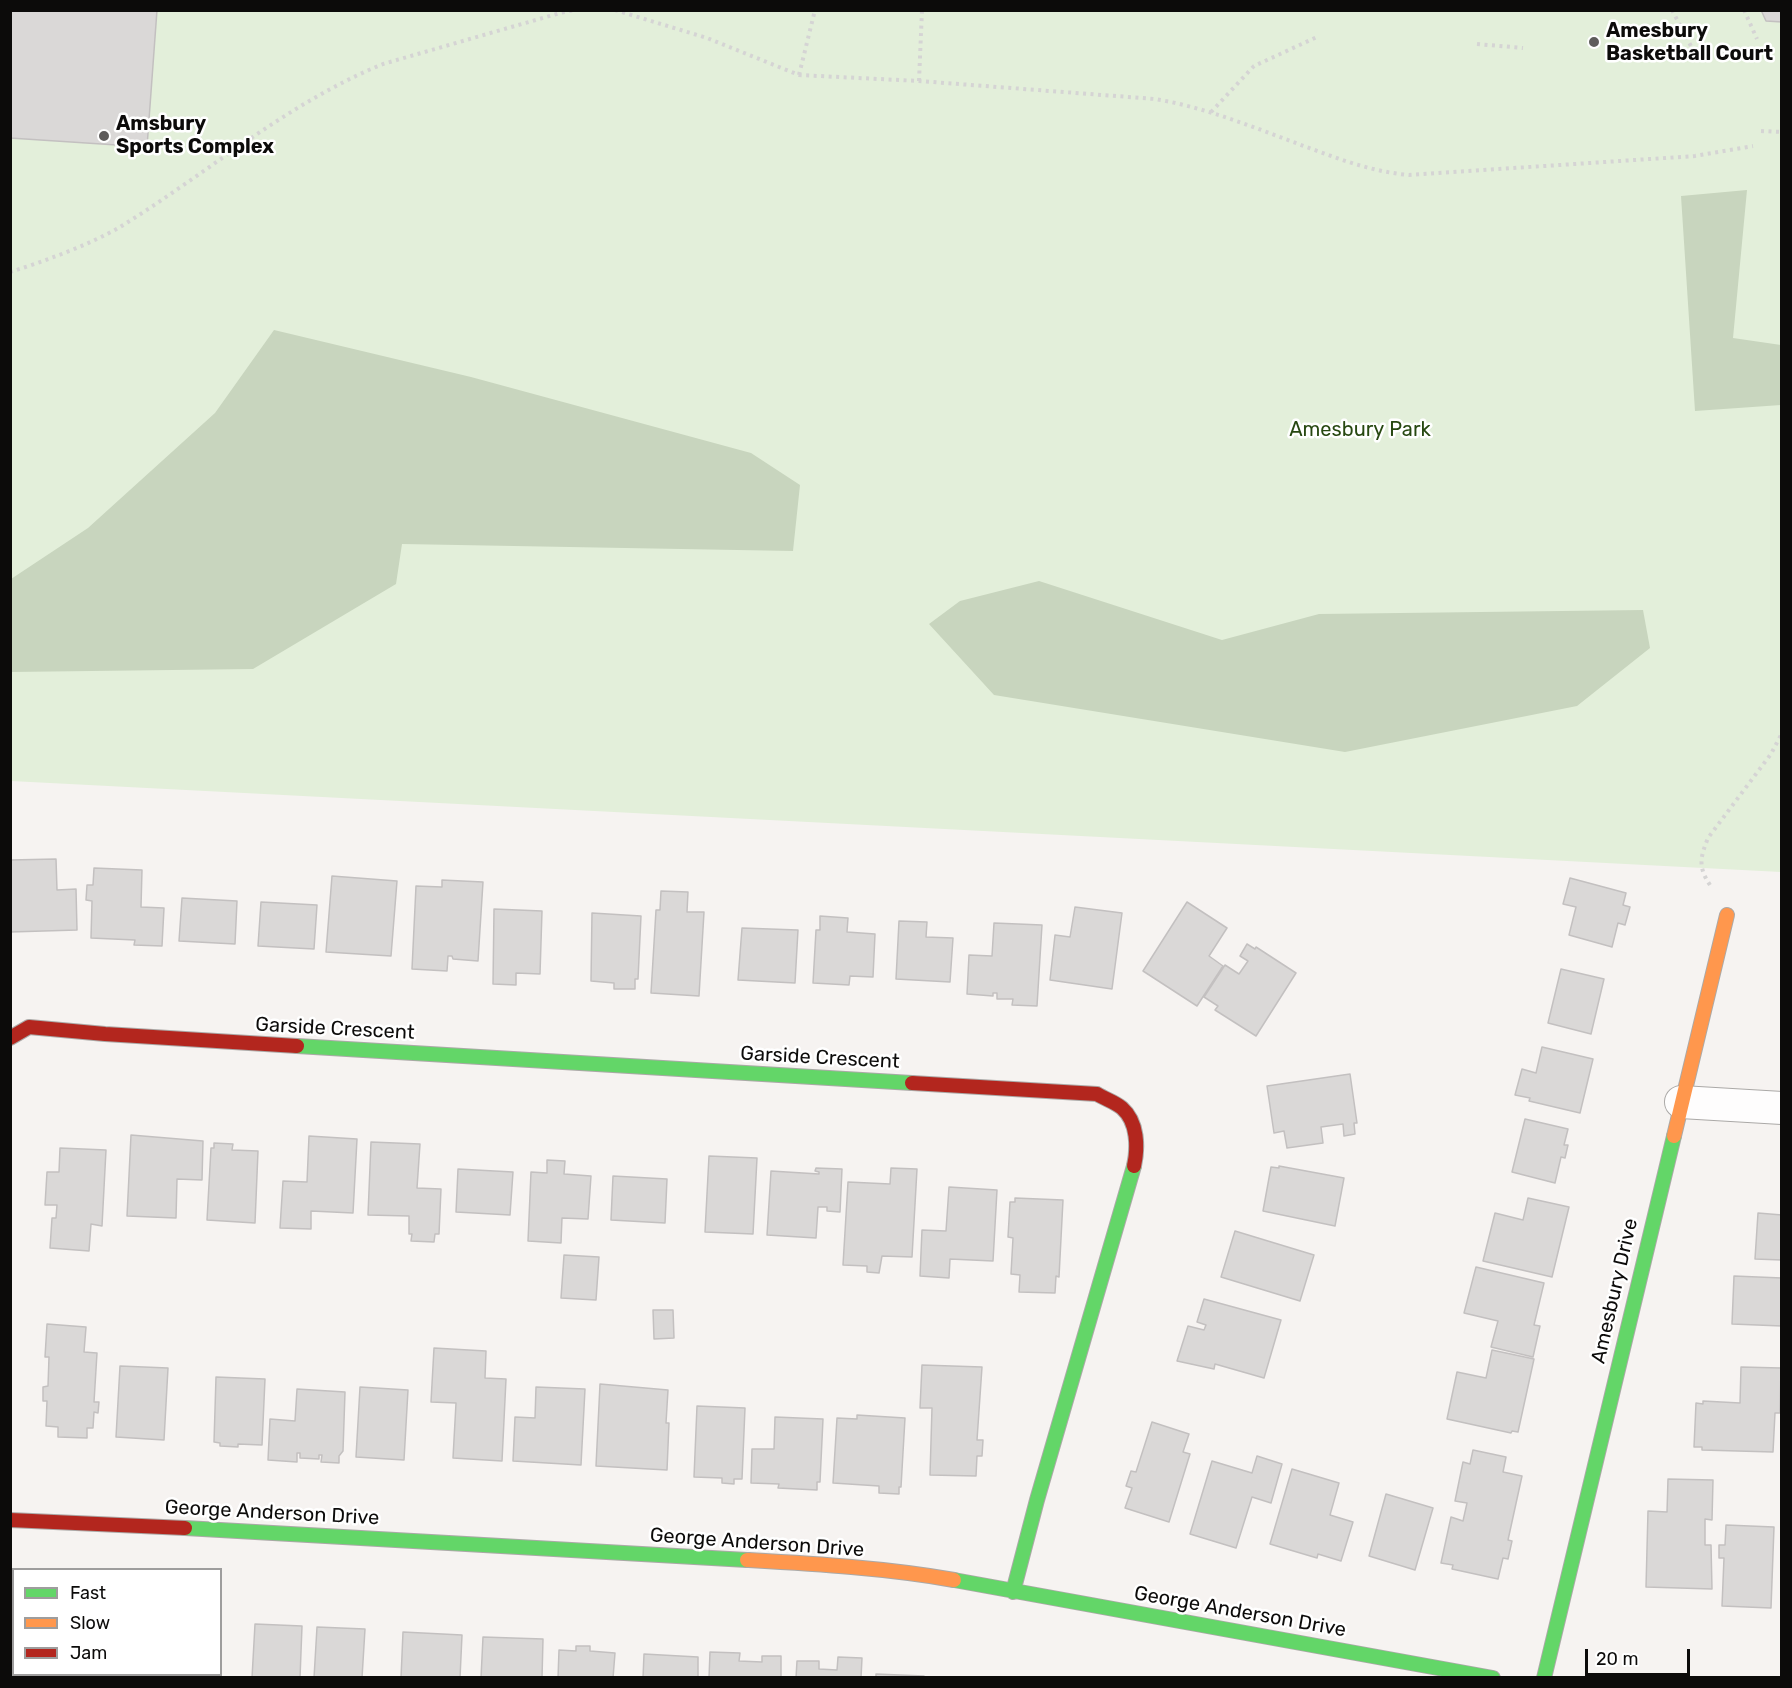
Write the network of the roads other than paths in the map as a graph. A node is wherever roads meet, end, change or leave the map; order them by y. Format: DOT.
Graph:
graph roads {
  1 [pos="1727,915"];
  2 [pos="10,1038"];
  3 [pos="1681,1102"];
  4 [pos="1782,1108"];
  5 [pos="10,1520"];
  6 [pos="1013,1592"];
  7 [pos="1493,1677"];
  8 [pos="1544,1677"];
  1 -- 3 [label="street, Amesbury Drive"];
  2 -- 6 [label="street, Garside Crescent"];
  3 -- 4 [label="street"];
  3 -- 8 [label="street, Amesbury Drive"];
  5 -- 6 [label="street, George Anderson Drive"];
  6 -- 7 [label="street, George Anderson Drive"];
}
